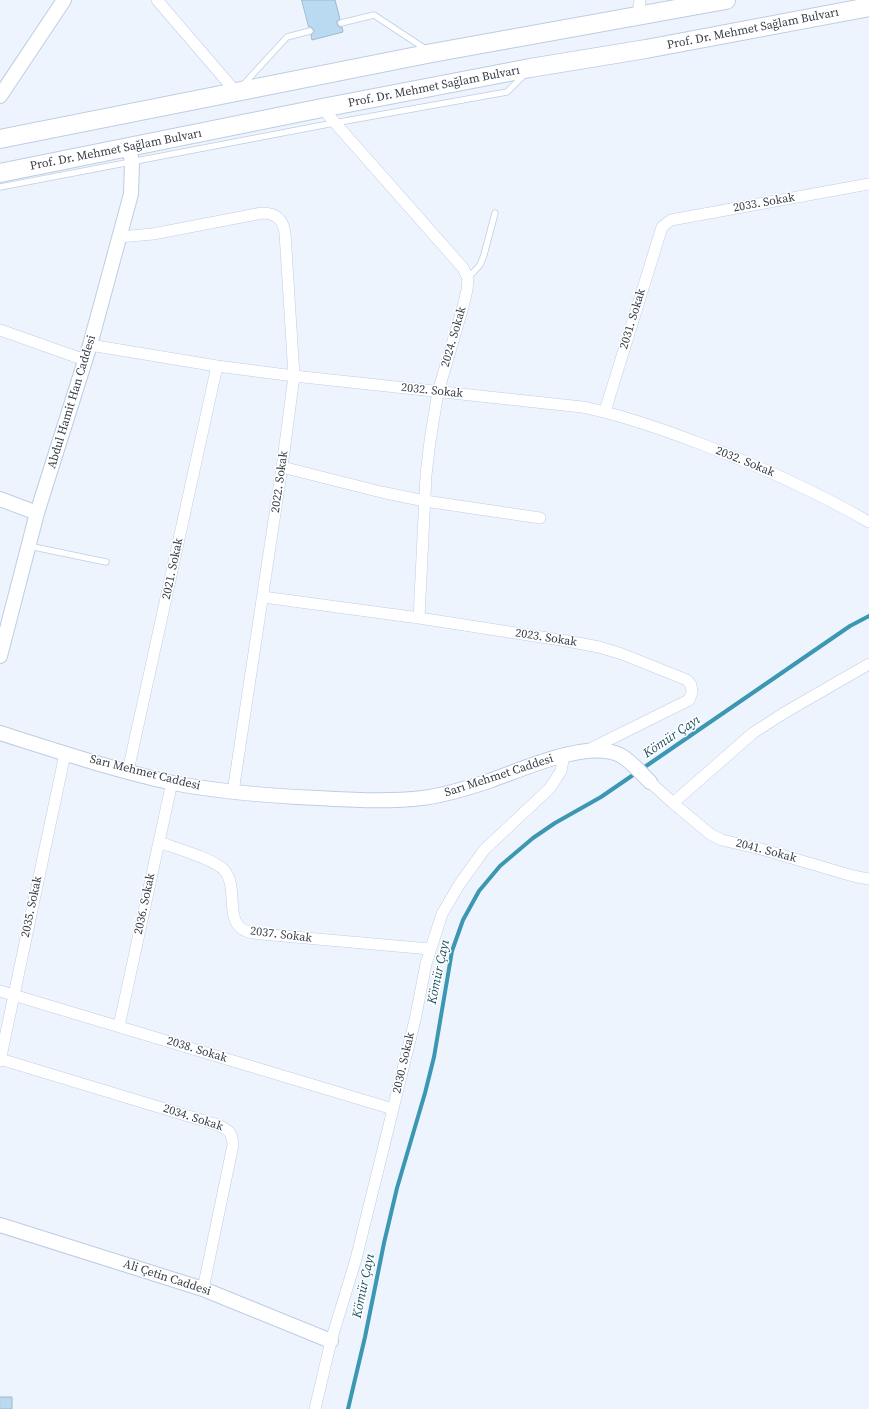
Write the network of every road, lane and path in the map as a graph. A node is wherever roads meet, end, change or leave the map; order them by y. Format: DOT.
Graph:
graph roads {
  1 [pos="64,0"];
  2 [pos="157,0"];
  3 [pos="726,0"];
  4 [pos="869,7"];
  5 [pos="639,8"];
  6 [pos="341,23"];
  7 [pos="310,31"];
  8 [pos="432,53"];
  9 [pos="530,68"];
  10 [pos="236,92"];
  11 [pos="0,96"];
  12 [pos="322,108"];
  13 [pos="334,123"];
  14 [pos="0,140"];
  15 [pos="130,155"];
  16 [pos="0,173"];
  17 [pos="869,184"];
  18 [pos="0,187"];
  19 [pos="495,213"];
  20 [pos="662,227"];
  21 [pos="119,237"];
  22 [pos="468,278"];
  23 [pos="0,330"];
  24 [pos="90,345"];
  25 [pos="85,360"];
  26 [pos="217,366"];
  27 [pos="294,376"];
  28 [pos="438,392"];
  29 [pos="605,411"];
  30 [pos="282,467"];
  31 [pos="0,499"];
  32 [pos="425,500"];
  33 [pos="37,512"];
  34 [pos="540,518"];
  35 [pos="869,522"];
  36 [pos="28,546"];
  37 [pos="106,562"];
  38 [pos="263,597"];
  39 [pos="419,618"];
  40 [pos="0,656"];
  41 [pos="869,664"];
  42 [pos="0,733"];
  43 [pos="586,751"];
  44 [pos="66,754"];
  45 [pos="564,755"];
  46 [pos="128,772"];
  47 [pos="172,782"];
  48 [pos="650,782"];
  49 [pos="233,792"];
  50 [pos="673,803"];
  51 [pos="159,842"];
  52 [pos="869,879"];
  53 [pos="430,949"];
  54 [pos="0,991"];
  55 [pos="13,995"];
  56 [pos="119,1026"];
  57 [pos="0,1060"];
  58 [pos="394,1109"];
  59 [pos="0,1225"];
  60 [pos="203,1289"];
  61 [pos="332,1342"];
  62 [pos="315,1409"];
  1 -- 11 [label="street"];
  2 -- 10 [label="street"];
  3 -- 5 [label="highway"];
  4 -- 9 [label="highway, Prof. Dr. Mehmet Sağlam Bulvarı"];
  5 -- 8 [label="highway"];
  6 -- 8 [label="lane"];
  7 -- 10 [label="lane"];
  8 -- 10 [label="highway"];
  9 -- 12 [label="highway, Prof. Dr. Mehmet Sağlam Bulvarı"];
  9 -- 13 [label="lane"];
  10 -- 14 [label="highway"];
  12 -- 13 [label="street"];
  12 -- 15 [label="highway, Prof. Dr. Mehmet Sağlam Bulvarı"];
  13 -- 15 [label="lane"];
  13 -- 22 [label="street"];
  15 -- 16 [label="highway, Prof. Dr. Mehmet Sağlam Bulvarı"];
  15 -- 18 [label="lane"];
  15 -- 21 [label="street, Abdul Hamit Han Caddesi"];
  17 -- 20 [label="street, 2033. Sokak"];
  19 -- 22 [label="lane"];
  20 -- 29 [label="street, 2031. Sokak"];
  21 -- 24 [label="street, Abdul Hamit Han Caddesi"];
  21 -- 27 [label="street"];
  22 -- 28 [label="street, 2024. Sokak"];
  23 -- 25 [label="street"];
  24 -- 25 [label="street, Abdul Hamit Han Caddesi"];
  24 -- 26 [label="street"];
  25 -- 33 [label="street, Abdul Hamit Han Caddesi"];
  26 -- 27 [label="street"];
  26 -- 46 [label="street, 2021. Sokak"];
  27 -- 28 [label="street, 2032. Sokak"];
  27 -- 30 [label="street, 2022. Sokak"];
  28 -- 29 [label="street, 2032. Sokak"];
  28 -- 32 [label="street, 2024. Sokak"];
  29 -- 35 [label="street, 2032. Sokak"];
  30 -- 32 [label="street"];
  30 -- 38 [label="street, 2022. Sokak"];
  31 -- 33 [label="street"];
  32 -- 34 [label="street"];
  32 -- 39 [label="street, 2024. Sokak"];
  33 -- 36 [label="street, Abdul Hamit Han Caddesi"];
  36 -- 37 [label="lane"];
  36 -- 40 [label="street, Abdul Hamit Han Caddesi"];
  38 -- 39 [label="street, 2023. Sokak"];
  38 -- 49 [label="street, 2022. Sokak"];
  39 -- 43 [label="street, 2023. Sokak"];
  41 -- 50 [label="street"];
  42 -- 44 [label="street, Sarı Mehmet Caddesi"];
  43 -- 45 [label="street, Sarı Mehmet Caddesi"];
  43 -- 48 [label="street, Sarı Mehmet Caddesi"];
  44 -- 46 [label="street, Sarı Mehmet Caddesi"];
  44 -- 55 [label="street, 2035. Sokak"];
  45 -- 49 [label="street, Sarı Mehmet Caddesi"];
  45 -- 53 [label="street, 2030. Sokak"];
  46 -- 47 [label="street, Sarı Mehmet Caddesi"];
  47 -- 49 [label="street, Sarı Mehmet Caddesi"];
  47 -- 51 [label="street, 2036. Sokak"];
  48 -- 50 [label="street, Sarı Mehmet Caddesi"];
  50 -- 52 [label="street, 2041. Sokak"];
  51 -- 53 [label="street, 2037. Sokak"];
  51 -- 56 [label="street, 2036. Sokak"];
  53 -- 58 [label="street, 2030. Sokak"];
  54 -- 55 [label="street, 2038. Sokak"];
  55 -- 56 [label="street, 2038. Sokak"];
  55 -- 57 [label="street, 2035. Sokak"];
  56 -- 58 [label="street, 2038. Sokak"];
  57 -- 60 [label="street, 2034. Sokak"];
  58 -- 61 [label="street, 2030. Sokak"];
  59 -- 60 [label="street, Ali Çetin Caddesi"];
  60 -- 61 [label="street, Ali Çetin Caddesi"];
  61 -- 62 [label="street, 2030. Sokak"];
}
